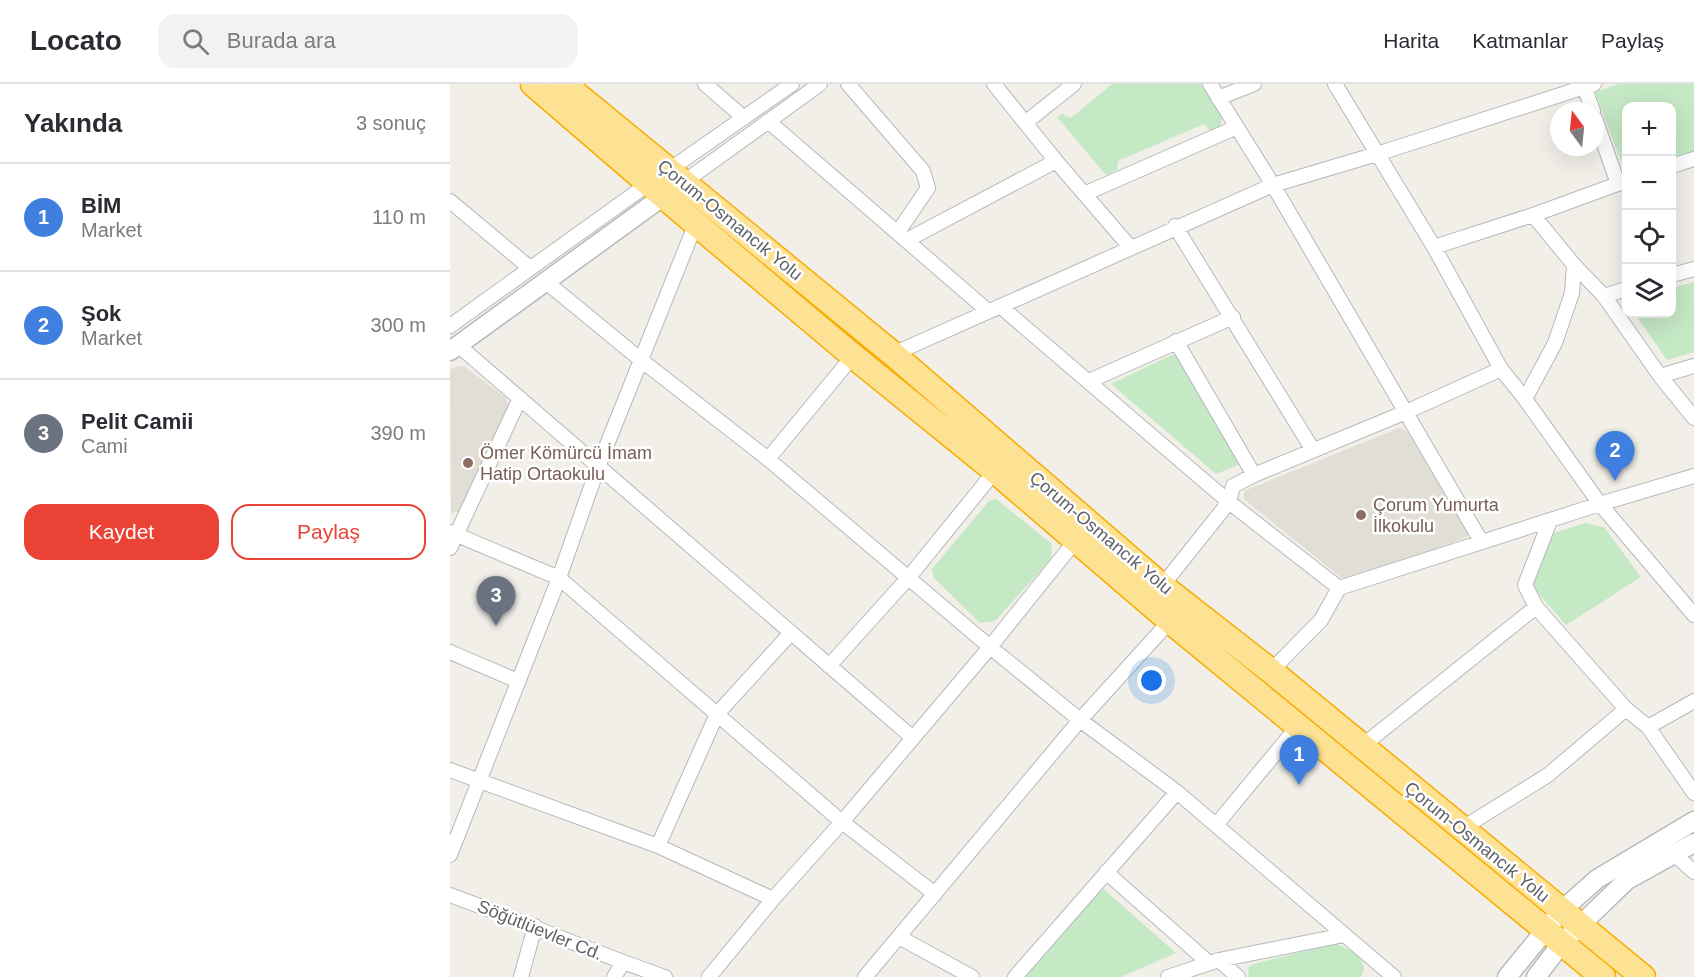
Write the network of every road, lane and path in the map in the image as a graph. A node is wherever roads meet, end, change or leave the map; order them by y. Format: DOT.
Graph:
graph roads {
  1 [pos="533,84"];
  2 [pos="564,84"];
  3 [pos="705,84"];
  4 [pos="792,84"];
  5 [pos="820,84"];
  6 [pos="848,84"];
  7 [pos="994,84"];
  8 [pos="1074,84"];
  9 [pos="1210,84"];
  10 [pos="1254,84"];
  11 [pos="1335,84"];
  12 [pos="1587,85"];
  13 [pos="1218,98"];
  14 [pos="1591,102"];
  15 [pos="744,118"];
  16 [pos="768,121"];
  17 [pos="1025,123"];
  18 [pos="1237,127"];
  19 [pos="1604,140"];
  20 [pos="1377,154"];
  21 [pos="1694,159"];
  22 [pos="1056,161"];
  23 [pos="1676,164"];
  24 [pos="676,176"];
  25 [pos="1622,183"];
  26 [pos="1273,185"];
  27 [pos="656,190"];
  28 [pos="1084,194"];
  29 [pos="450,201"];
  30 [pos="1533,215"];
  31 [pos="696,223"];
  32 [pos="1175,226"];
  33 [pos="903,236"];
  34 [pos="1130,247"];
  35 [pos="1434,247"];
  36 [pos="1574,265"];
  37 [pos="530,268"];
  38 [pos="1694,269"];
  39 [pos="1676,274"];
  40 [pos="545,281"];
  41 [pos="1622,290"];
  42 [pos="1604,296"];
  43 [pos="994,309"];
  44 [pos="1233,317"];
  45 [pos="450,326"];
  46 [pos="1176,341"];
  47 [pos="454,348"];
  48 [pos="893,354"];
  49 [pos="853,356"];
  50 [pos="641,360"];
  51 [pos="1694,366"];
  52 [pos="1501,369"];
  53 [pos="1660,376"];
  54 [pos="1089,381"];
  55 [pos="520,398"];
  56 [pos="1525,399"];
  57 [pos="1406,412"];
  58 [pos="1694,418"];
  59 [pos="1313,450"];
  60 [pos="768,459"];
  61 [pos="598,466"];
  62 [pos="995,471"];
  63 [pos="1254,475"];
  64 [pos="1694,476"];
  65 [pos="1229,502"];
  66 [pos="1600,504"];
  67 [pos="1550,521"];
  68 [pos="452,539"];
  69 [pos="1076,540"];
  70 [pos="1481,541"];
  71 [pos="909,577"];
  72 [pos="559,578"];
  73 [pos="1162,586"];
  74 [pos="1339,588"];
  75 [pos="1536,607"];
  76 [pos="1694,615"];
  77 [pos="1170,621"];
  78 [pos="790,634"];
  79 [pos="990,647"];
  80 [pos="450,652"];
  81 [pos="829,666"];
  82 [pos="1271,671"];
  83 [pos="518,681"];
  84 [pos="1694,701"];
  85 [pos="1626,709"];
  86 [pos="717,714"];
  87 [pos="1080,720"];
  88 [pos="1298,726"];
  89 [pos="1648,727"];
  90 [pos="913,738"];
  91 [pos="1361,747"];
  92 [pos="450,770"];
  93 [pos="478,780"];
  94 [pos="1177,792"];
  95 [pos="1694,793"];
  96 [pos="1694,821"];
  97 [pos="842,822"];
  98 [pos="1216,825"];
  99 [pos="1461,829"];
  100 [pos="1694,843"];
  101 [pos="658,846"];
  102 [pos="1674,854"];
  103 [pos="450,855"];
  104 [pos="1106,872"];
  105 [pos="1694,872"];
  106 [pos="935,894"];
  107 [pos="450,895"];
  108 [pos="773,899"];
  109 [pos="535,926"];
  110 [pos="1580,926"];
  111 [pos="1556,928"];
  112 [pos="1344,936"];
  113 [pos="899,937"];
  114 [pos="1214,962"];
  115 [pos="623,963"];
  116 [pos="1377,971"];
  117 [pos="521,977"];
  118 [pos="615,977"];
  119 [pos="665,977"];
  120 [pos="709,977"];
  121 [pos="865,977"];
  122 [pos="972,977"];
  123 [pos="1015,977"];
  124 [pos="1168,977"];
  125 [pos="1238,977"];
  126 [pos="1394,977"];
  127 [pos="1507,977"];
  128 [pos="1536,977"];
  129 [pos="1603,977"];
  130 [pos="1643,977"];
  1 -- 27 [label="highway, Çorum-Osmancık Yolu"];
  2 -- 24 [label="highway, Çorum-Osmancık Yolu"];
  3 -- 15 [label="street"];
  4 -- 15 [label="street"];
  5 -- 16 [label="street"];
  6 -- 33 [label="street"];
  7 -- 17 [label="street"];
  8 -- 17 [label="street"];
  9 -- 13 [label="street"];
  10 -- 13 [label="street"];
  11 -- 20 [label="street"];
  12 -- 14 [label="street"];
  12 -- 20 [label="street"];
  13 -- 18 [label="street"];
  15 -- 24 [label="street"];
  16 -- 24 [label="street"];
  16 -- 33 [label="street"];
  17 -- 22 [label="street"];
  18 -- 26 [label="street"];
  18 -- 28 [label="street"];
  19 -- 25 [label="street"];
  20 -- 26 [label="street"];
  20 -- 35 [label="street"];
  21 -- 23 [label="street"];
  22 -- 28 [label="street"];
  22 -- 33 [label="street"];
  24 -- 27 [label="street"];
  24 -- 48 [label="highway, Çorum-Osmancık Yolu"];
  25 -- 30 [label="street"];
  26 -- 32 [label="street"];
  26 -- 57 [label="street"];
  27 -- 31 [label="highway, Çorum-Osmancık Yolu"];
  27 -- 37 [label="street"];
  27 -- 40 [label="street"];
  28 -- 34 [label="street"];
  29 -- 37 [label="street"];
  30 -- 35 [label="street"];
  30 -- 36 [label="street"];
  31 -- 49 [label="highway, Çorum-Osmancık Yolu"];
  31 -- 50 [label="street"];
  32 -- 34 [label="street"];
  32 -- 44 [label="street"];
  33 -- 43 [label="street"];
  34 -- 43 [label="street"];
  35 -- 52 [label="street"];
  36 -- 42 [label="street"];
  36 -- 56 [label="street"];
  37 -- 45 [label="street"];
  38 -- 39 [label="street"];
  40 -- 47 [label="street"];
  40 -- 50 [label="street"];
  41 -- 42 [label="street"];
  42 -- 53 [label="street"];
  43 -- 48 [label="street"];
  43 -- 54 [label="street"];
  44 -- 46 [label="street"];
  44 -- 59 [label="street"];
  46 -- 54 [label="street"];
  46 -- 63 [label="street"];
  47 -- 55 [label="street"];
  48 -- 73 [label="highway, Çorum-Osmancık Yolu"];
  49 -- 60 [label="street"];
  49 -- 62 [label="highway, Çorum-Osmancık Yolu"];
  50 -- 60 [label="street"];
  50 -- 61 [label="street"];
  51 -- 53 [label="street"];
  52 -- 56 [label="street"];
  52 -- 57 [label="street"];
  53 -- 58 [label="street"];
  54 -- 65 [label="street"];
  55 -- 61 [label="street"];
  55 -- 68 [label="street"];
  56 -- 66 [label="street"];
  57 -- 59 [label="street"];
  57 -- 70 [label="street"];
  59 -- 63 [label="street"];
  60 -- 71 [label="street"];
  61 -- 72 [label="street"];
  61 -- 78 [label="street"];
  62 -- 69 [label="highway, Çorum-Osmancık Yolu"];
  62 -- 71 [label="street"];
  63 -- 65 [label="street"];
  64 -- 66 [label="street"];
  65 -- 73 [label="street"];
  65 -- 74 [label="street"];
  66 -- 67 [label="street"];
  66 -- 76 [label="street"];
  67 -- 70 [label="street"];
  67 -- 75 [label="street"];
  68 -- 72 [label="street"];
  69 -- 77 [label="highway, Çorum-Osmancık Yolu"];
  69 -- 79 [label="street"];
  70 -- 74 [label="street"];
  71 -- 79 [label="street"];
  71 -- 81 [label="street"];
  72 -- 83 [label="street"];
  72 -- 86 [label="street"];
  73 -- 82 [label="highway, Çorum-Osmancık Yolu"];
  74 -- 82 [label="street"];
  75 -- 85 [label="street"];
  75 -- 91 [label="street"];
  77 -- 87 [label="street"];
  77 -- 88 [label="highway, Çorum-Osmancık Yolu"];
  78 -- 81 [label="street"];
  78 -- 86 [label="street"];
  79 -- 87 [label="street"];
  79 -- 90 [label="street"];
  80 -- 83 [label="street"];
  81 -- 90 [label="street"];
  82 -- 91 [label="highway, Çorum-Osmancık Yolu"];
  83 -- 93 [label="street"];
  84 -- 89 [label="street"];
  85 -- 89 [label="street"];
  85 -- 99 [label="street"];
  86 -- 97 [label="street"];
  86 -- 101 [label="street"];
  87 -- 94 [label="street"];
  87 -- 106 [label="street"];
  88 -- 98 [label="street"];
  88 -- 111 [label="highway, Çorum-Osmancık Yolu"];
  89 -- 95 [label="street"];
  90 -- 97 [label="street"];
  91 -- 99 [label="highway, Çorum-Osmancık Yolu"];
  92 -- 93 [label="street"];
  93 -- 101 [label="street"];
  93 -- 103 [label="street"];
  94 -- 98 [label="street"];
  94 -- 104 [label="street"];
  96 -- 111 [label="street"];
  97 -- 106 [label="street"];
  97 -- 108 [label="street"];
  98 -- 112 [label="street"];
  99 -- 111 [label="highway, Çorum-Osmancık Yolu"];
  100 -- 102 [label="street"];
  101 -- 108 [label="street"];
  102 -- 105 [label="street"];
  102 -- 110 [label="street"];
  104 -- 114 [label="street"];
  104 -- 123 [label="street"];
  106 -- 113 [label="street"];
  107 -- 109 [label="street, Söğütlüevler Cd."];
  108 -- 120 [label="street"];
  109 -- 115 [label="street, Söğütlüevler Cd."];
  109 -- 117 [label="street"];
  110 -- 111 [label="highway, Çorum-Osmancık Yolu"];
  110 -- 130 [label="highway, Çorum-Osmancık Yolu"];
  111 -- 127 [label="street"];
  111 -- 128 [label="street"];
  111 -- 129 [label="highway, Çorum-Osmancık Yolu"];
  112 -- 114 [label="street"];
  112 -- 116 [label="street"];
  113 -- 121 [label="street"];
  113 -- 122 [label="street"];
  114 -- 124 [label="street"];
  114 -- 125 [label="street"];
  115 -- 118 [label="street"];
  115 -- 119 [label="street, Söğütlüevler Cd."];
  116 -- 126 [label="street"];
}
